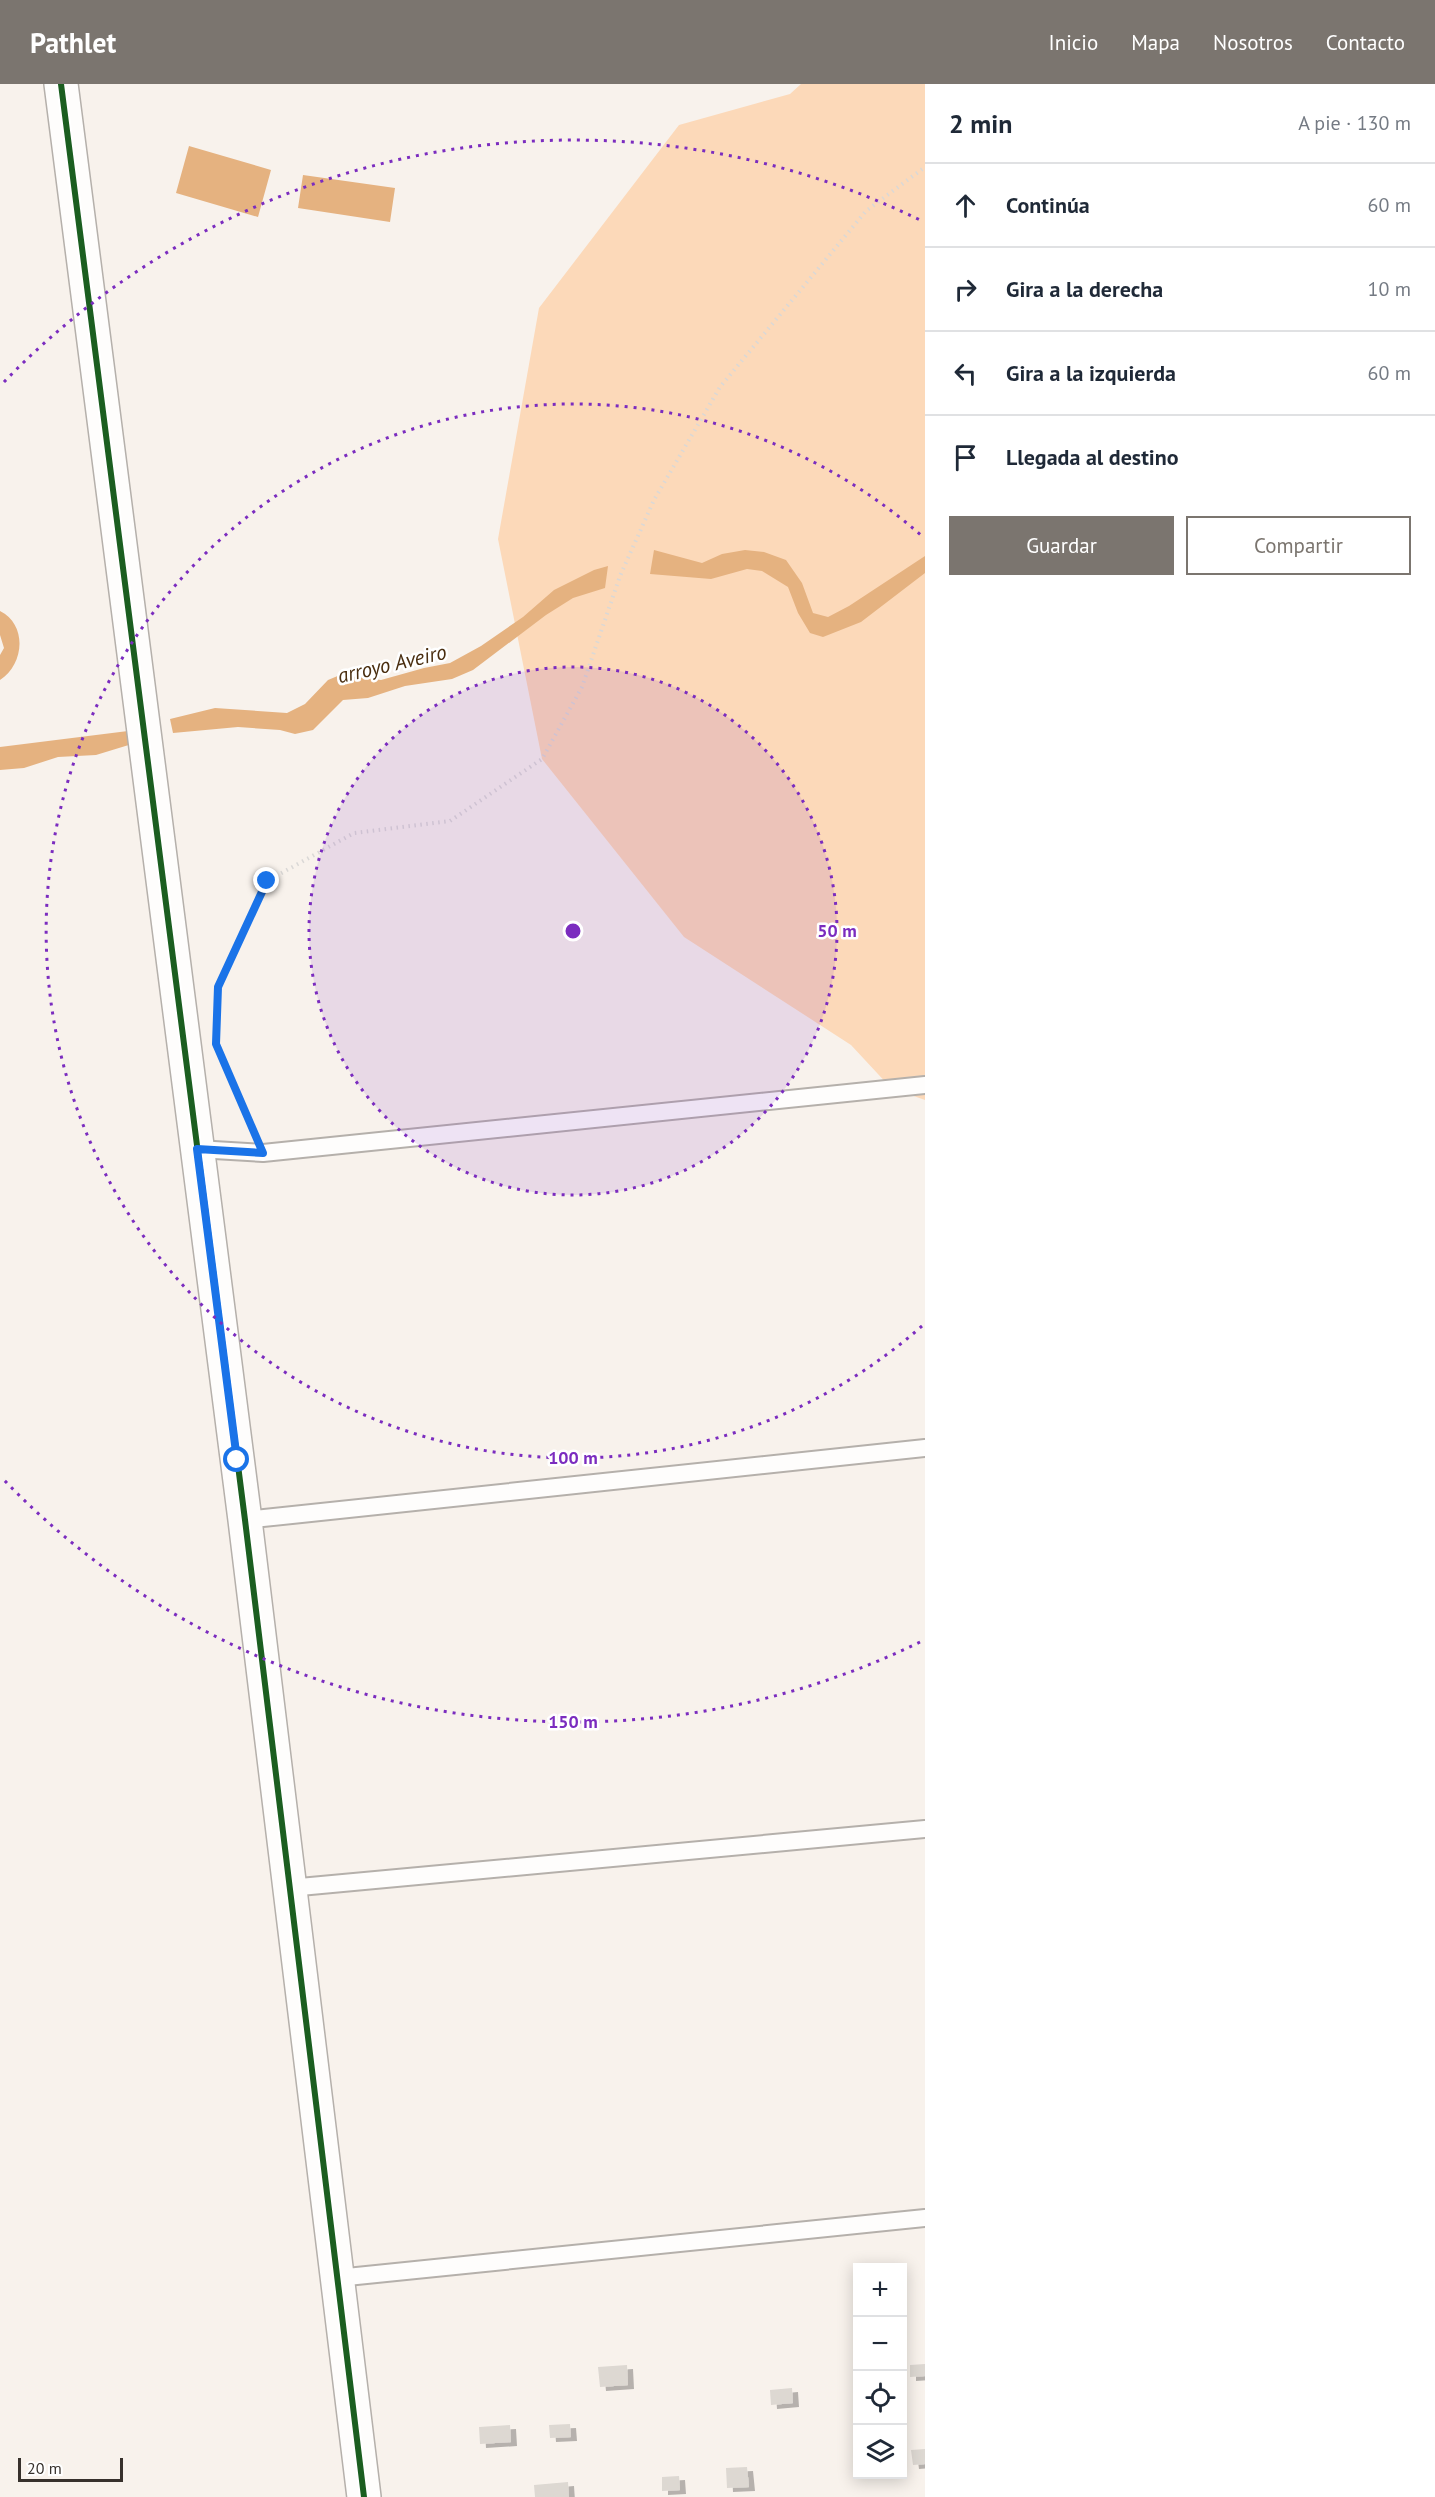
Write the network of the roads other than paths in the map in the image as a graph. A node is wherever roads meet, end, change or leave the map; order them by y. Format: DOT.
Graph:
graph roads {
  1 [pos="61,84"];
  2 [pos="925,1085"];
  3 [pos="197,1149"];
  4 [pos="925,1448"];
  5 [pos="245,1520"];
  6 [pos="925,1829"];
  7 [pos="290,1888"];
  8 [pos="925,2218"];
  9 [pos="337,2278"];
  10 [pos="364,2497"];
  1 -- 3 [label="street"];
  2 -- 3 [label="lane"];
  3 -- 5 [label="street"];
  4 -- 5 [label="lane"];
  5 -- 7 [label="street"];
  6 -- 7 [label="lane"];
  7 -- 9 [label="street"];
  8 -- 9 [label="lane"];
  9 -- 10 [label="street"];
}
